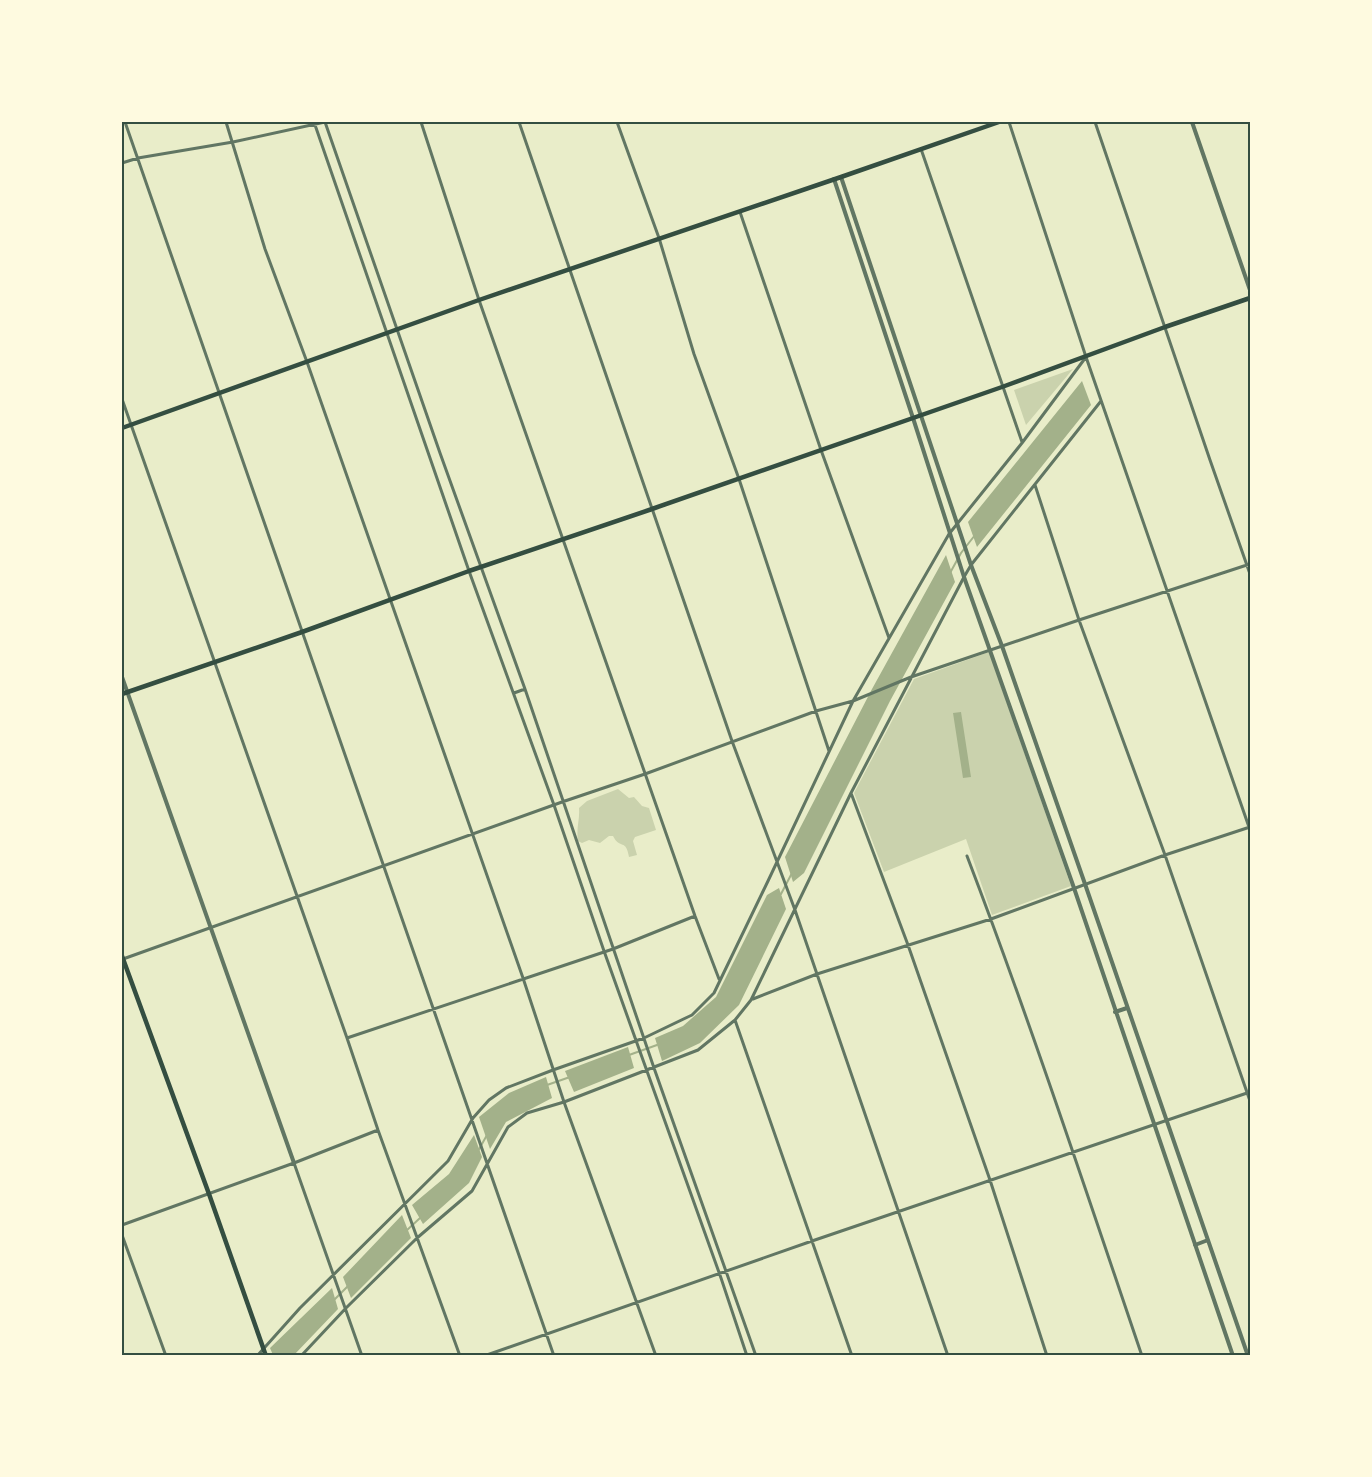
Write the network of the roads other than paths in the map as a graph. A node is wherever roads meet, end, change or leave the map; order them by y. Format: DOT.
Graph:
graph roads {
  1 [pos="125,122"];
  2 [pos="226,122"];
  3 [pos="326,122"];
  4 [pos="421,122"];
  5 [pos="519,122"];
  6 [pos="617,122"];
  7 [pos="999,122"];
  8 [pos="1009,122"];
  9 [pos="1095,122"];
  10 [pos="1192,122"];
  11 [pos="314,123"];
  12 [pos="233,142"];
  13 [pos="921,149"];
  14 [pos="138,158"];
  15 [pos="122,163"];
  16 [pos="841,177"];
  17 [pos="834,179"];
  18 [pos="740,210"];
  19 [pos="659,238"];
  20 [pos="569,270"];
  21 [pos="1251,290"];
  22 [pos="1251,298"];
  23 [pos="479,300"];
  24 [pos="1165,327"];
  25 [pos="397,330"];
  26 [pos="387,333"];
  27 [pos="1086,357"];
  28 [pos="307,362"];
  29 [pos="1002,387"];
  30 [pos="219,394"];
  31 [pos="122,399"];
  32 [pos="1101,401"];
  33 [pos="921,415"];
  34 [pos="914,418"];
  35 [pos="131,425"];
  36 [pos="122,428"];
  37 [pos="1022,443"];
  38 [pos="821,450"];
  39 [pos="739,479"];
  40 [pos="1035,485"];
  41 [pos="652,509"];
  42 [pos="957,522"];
  43 [pos="949,534"];
  44 [pos="563,539"];
  45 [pos="1249,564"];
  46 [pos="971,565"];
  47 [pos="481,567"];
  48 [pos="469,571"];
  49 [pos="1251,574"];
  50 [pos="964,577"];
  51 [pos="1168,591"];
  52 [pos="390,600"];
  53 [pos="1078,620"];
  54 [pos="302,632"];
  55 [pos="889,638"];
  56 [pos="1002,646"];
  57 [pos="989,650"];
  58 [pos="214,662"];
  59 [pos="122,677"];
  60 [pos="911,677"];
  61 [pos="525,689"];
  62 [pos="124,693"];
  63 [pos="514,693"];
  64 [pos="853,701"];
  65 [pos="816,711"];
  66 [pos="732,741"];
  67 [pos="829,752"];
  68 [pos="645,774"];
  69 [pos="851,793"];
  70 [pos="562,802"];
  71 [pos="554,805"];
  72 [pos="1061,819"];
  73 [pos="1051,823"];
  74 [pos="1250,828"];
  75 [pos="472,834"];
  76 [pos="1165,855"];
  77 [pos="967,856"];
  78 [pos="777,861"];
  79 [pos="383,866"];
  80 [pos="1085,884"];
  81 [pos="1074,888"];
  82 [pos="297,897"];
  83 [pos="795,910"];
  84 [pos="695,916"];
  85 [pos="991,919"];
  86 [pos="210,928"];
  87 [pos="908,945"];
  88 [pos="613,949"];
  89 [pos="604,951"];
  90 [pos="122,958"];
  91 [pos="817,974"];
  92 [pos="523,978"];
  93 [pos="719,980"];
  94 [pos="751,1000"];
  95 [pos="434,1008"];
  96 [pos="1127,1008"];
  97 [pos="1115,1012"];
  98 [pos="735,1020"];
  99 [pos="347,1038"];
  100 [pos="644,1038"];
  101 [pos="636,1041"];
  102 [pos="654,1068"];
  103 [pos="553,1070"];
  104 [pos="646,1071"];
  105 [pos="1249,1092"];
  106 [pos="1251,1101"];
  107 [pos="564,1102"];
  108 [pos="472,1119"];
  109 [pos="1167,1121"];
  110 [pos="1155,1125"];
  111 [pos="378,1130"];
  112 [pos="1073,1153"];
  113 [pos="294,1163"];
  114 [pos="488,1163"];
  115 [pos="990,1180"];
  116 [pos="209,1194"];
  117 [pos="405,1203"];
  118 [pos="899,1212"];
  119 [pos="122,1225"];
  120 [pos="122,1235"];
  121 [pos="417,1239"];
  122 [pos="1208,1240"];
  123 [pos="812,1241"];
  124 [pos="1195,1245"];
  125 [pos="726,1272"];
  126 [pos="333,1274"];
  127 [pos="719,1274"];
  128 [pos="638,1302"];
  129 [pos="346,1308"];
  130 [pos="547,1334"];
  131 [pos="264,1349"];
  132 [pos="166,1356"];
  133 [pos="257,1356"];
  134 [pos="266,1356"];
  135 [pos="301,1356"];
  136 [pos="362,1356"];
  137 [pos="460,1356"];
  138 [pos="484,1356"];
  139 [pos="554,1356"];
  140 [pos="656,1356"];
  141 [pos="747,1356"];
  142 [pos="756,1356"];
  143 [pos="852,1356"];
  144 [pos="948,1356"];
  145 [pos="1047,1356"];
  146 [pos="1142,1356"];
  147 [pos="1233,1356"];
  148 [pos="1248,1356"];
  1 -- 14 [label="street"];
  2 -- 12 [label="street"];
  3 -- 11 [label="street"];
  3 -- 25 [label="street"];
  4 -- 23 [label="street"];
  5 -- 20 [label="street"];
  6 -- 19 [label="street"];
  7 -- 13 [label="main road"];
  8 -- 27 [label="street"];
  9 -- 24 [label="street"];
  10 -- 21 [label="street"];
  11 -- 12 [label="street"];
  11 -- 26 [label="street"];
  12 -- 14 [label="street"];
  12 -- 28 [label="street"];
  13 -- 16 [label="main road"];
  13 -- 29 [label="street"];
  14 -- 15 [label="street"];
  14 -- 30 [label="street"];
  16 -- 17 [label="main road"];
  16 -- 33 [label="street"];
  17 -- 18 [label="main road"];
  17 -- 34 [label="street"];
  18 -- 19 [label="main road"];
  18 -- 38 [label="street"];
  19 -- 20 [label="main road"];
  19 -- 39 [label="street"];
  20 -- 23 [label="main road"];
  20 -- 41 [label="street"];
  22 -- 24 [label="main road"];
  23 -- 25 [label="main road"];
  23 -- 44 [label="street"];
  24 -- 27 [label="main road"];
  24 -- 45 [label="street"];
  25 -- 26 [label="main road"];
  25 -- 47 [label="street"];
  26 -- 28 [label="main road"];
  26 -- 48 [label="street"];
  27 -- 29 [label="main road"];
  27 -- 32 [label="street"];
  27 -- 37 [label="street"];
  28 -- 30 [label="main road"];
  28 -- 52 [label="street"];
  29 -- 33 [label="main road"];
  29 -- 37 [label="street"];
  30 -- 35 [label="main road"];
  30 -- 54 [label="street"];
  31 -- 35 [label="street"];
  32 -- 40 [label="street"];
  32 -- 51 [label="street"];
  33 -- 34 [label="main road"];
  33 -- 42 [label="street"];
  34 -- 38 [label="main road"];
  34 -- 43 [label="street"];
  35 -- 36 [label="main road"];
  35 -- 58 [label="street"];
  37 -- 42 [label="street"];
  38 -- 39 [label="main road"];
  38 -- 55 [label="street"];
  39 -- 41 [label="main road"];
  39 -- 65 [label="street"];
  40 -- 46 [label="street"];
  40 -- 53 [label="street"];
  41 -- 44 [label="main road"];
  41 -- 66 [label="street"];
  42 -- 43 [label="street"];
  42 -- 46 [label="street"];
  43 -- 50 [label="street"];
  43 -- 55 [label="street"];
  44 -- 47 [label="main road"];
  44 -- 68 [label="street"];
  45 -- 49 [label="street"];
  45 -- 51 [label="street"];
  46 -- 50 [label="street"];
  46 -- 56 [label="street"];
  47 -- 48 [label="main road"];
  47 -- 61 [label="street"];
  48 -- 52 [label="main road"];
  48 -- 63 [label="street"];
  50 -- 57 [label="street"];
  50 -- 60 [label="street"];
  51 -- 53 [label="street"];
  51 -- 74 [label="street"];
  52 -- 54 [label="main road"];
  52 -- 75 [label="street"];
  53 -- 56 [label="street"];
  53 -- 76 [label="street"];
  54 -- 58 [label="main road"];
  54 -- 79 [label="street"];
  55 -- 64 [label="street"];
  56 -- 57 [label="street"];
  56 -- 72 [label="street"];
  57 -- 60 [label="street"];
  57 -- 73 [label="street"];
  58 -- 62 [label="main road"];
  58 -- 82 [label="street"];
  59 -- 62 [label="street"];
  60 -- 64 [label="street"];
  60 -- 69 [label="street"];
  61 -- 63 [label="street"];
  61 -- 70 [label="street"];
  62 -- 86 [label="street"];
  63 -- 71 [label="street"];
  64 -- 65 [label="street"];
  64 -- 67 [label="street"];
  65 -- 66 [label="street"];
  65 -- 67 [label="street"];
  66 -- 68 [label="street"];
  66 -- 78 [label="street"];
  67 -- 78 [label="street"];
  68 -- 70 [label="street"];
  68 -- 84 [label="street"];
  69 -- 83 [label="street"];
  69 -- 87 [label="street"];
  70 -- 71 [label="street"];
  70 -- 88 [label="street"];
  71 -- 75 [label="street"];
  71 -- 89 [label="street"];
  72 -- 73 [label="street"];
  72 -- 80 [label="street"];
  73 -- 81 [label="street"];
  74 -- 76 [label="street"];
  75 -- 79 [label="street"];
  75 -- 92 [label="street"];
  76 -- 80 [label="street"];
  76 -- 105 [label="street"];
  77 -- 85 [label="street"];
  78 -- 83 [label="street"];
  78 -- 93 [label="street"];
  79 -- 82 [label="street"];
  79 -- 95 [label="street"];
  80 -- 81 [label="street"];
  80 -- 96 [label="street"];
  81 -- 85 [label="street"];
  81 -- 97 [label="street"];
  82 -- 86 [label="street"];
  82 -- 99 [label="street"];
  83 -- 91 [label="street"];
  83 -- 94 [label="street"];
  84 -- 88 [label="street"];
  84 -- 93 [label="street"];
  85 -- 87 [label="street"];
  85 -- 112 [label="street"];
  86 -- 90 [label="street"];
  86 -- 113 [label="street"];
  87 -- 91 [label="street"];
  87 -- 115 [label="street"];
  88 -- 89 [label="street"];
  88 -- 100 [label="street"];
  89 -- 92 [label="street"];
  89 -- 101 [label="street"];
  90 -- 116 [label="main road"];
  91 -- 94 [label="street"];
  91 -- 118 [label="street"];
  92 -- 95 [label="street"];
  92 -- 103 [label="street"];
  93 -- 100 [label="street"];
  94 -- 98 [label="street"];
  95 -- 99 [label="street"];
  95 -- 108 [label="street"];
  96 -- 97 [label="street"];
  96 -- 109 [label="street"];
  97 -- 110 [label="street"];
  98 -- 102 [label="street"];
  98 -- 123 [label="street"];
  99 -- 111 [label="street"];
  100 -- 101 [label="street"];
  100 -- 102 [label="street"];
  101 -- 103 [label="street"];
  101 -- 104 [label="street"];
  102 -- 104 [label="street"];
  102 -- 125 [label="street"];
  103 -- 107 [label="street"];
  103 -- 108 [label="street"];
  104 -- 107 [label="street"];
  104 -- 127 [label="street"];
  105 -- 106 [label="street"];
  105 -- 109 [label="street"];
  107 -- 114 [label="street"];
  107 -- 128 [label="street"];
  108 -- 114 [label="street"];
  108 -- 117 [label="street"];
  109 -- 110 [label="street"];
  109 -- 122 [label="street"];
  110 -- 112 [label="street"];
  110 -- 124 [label="street"];
  111 -- 113 [label="street"];
  111 -- 117 [label="street"];
  112 -- 115 [label="street"];
  112 -- 146 [label="street"];
  113 -- 116 [label="street"];
  113 -- 126 [label="street"];
  114 -- 121 [label="street"];
  114 -- 130 [label="street"];
  115 -- 118 [label="street"];
  115 -- 145 [label="street"];
  116 -- 119 [label="street"];
  116 -- 131 [label="main road"];
  117 -- 121 [label="street"];
  117 -- 126 [label="street"];
  118 -- 123 [label="street"];
  118 -- 144 [label="street"];
  120 -- 132 [label="street"];
  121 -- 129 [label="street"];
  121 -- 137 [label="street"];
  122 -- 124 [label="street"];
  122 -- 148 [label="street"];
  123 -- 125 [label="street"];
  123 -- 143 [label="street"];
  124 -- 147 [label="street"];
  125 -- 127 [label="street"];
  125 -- 142 [label="street"];
  126 -- 129 [label="street"];
  126 -- 131 [label="street"];
  127 -- 128 [label="street"];
  127 -- 141 [label="street"];
  128 -- 130 [label="street"];
  128 -- 140 [label="street"];
  129 -- 135 [label="street"];
  129 -- 136 [label="street"];
  130 -- 138 [label="street"];
  130 -- 139 [label="street"];
  131 -- 133 [label="street"];
  131 -- 134 [label="main road"];
}
